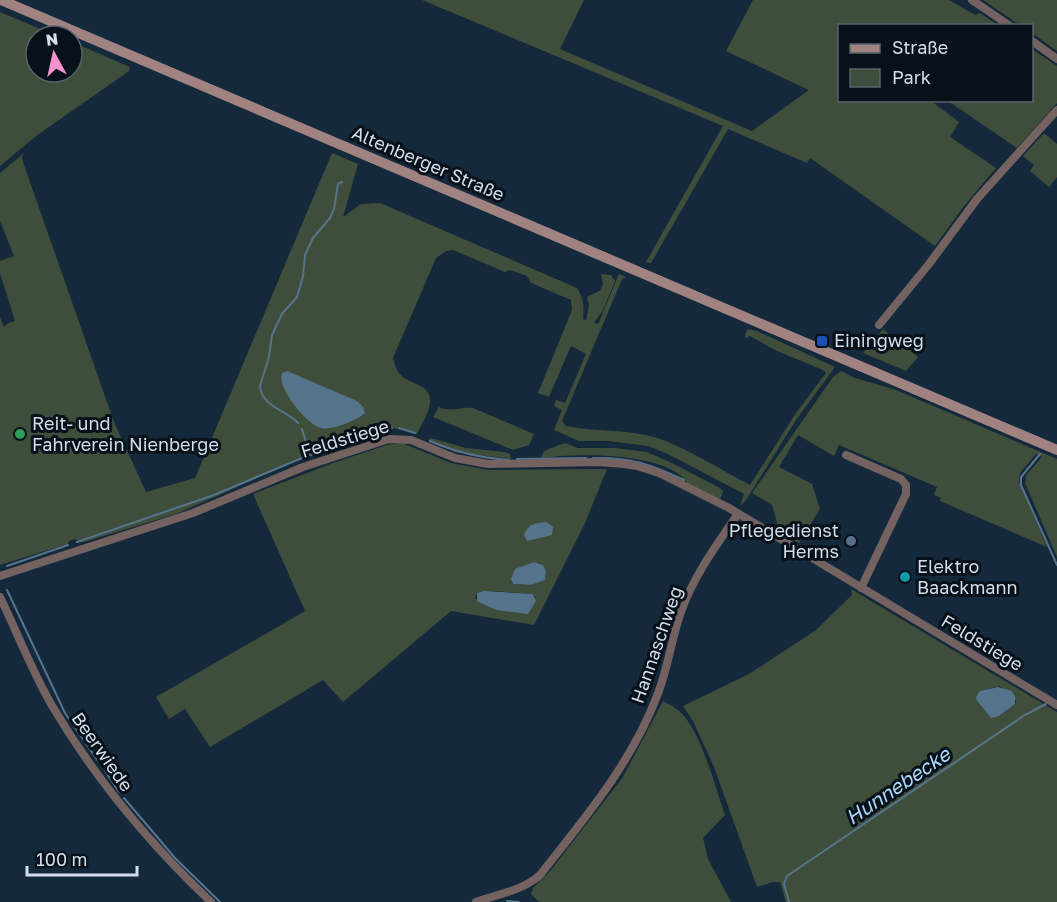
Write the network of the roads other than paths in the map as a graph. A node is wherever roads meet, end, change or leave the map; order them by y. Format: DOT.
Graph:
graph roads {
  1 [pos="1,0"];
  2 [pos="972,0"];
  3 [pos="1007,24"];
  4 [pos="1033,42"];
  5 [pos="1057,59"];
  6 [pos="1057,110"];
  7 [pos="879,325"];
  8 [pos="1057,450"];
  9 [pos="846,455"];
  10 [pos="738,514"];
  11 [pos="0,576"];
  12 [pos="861,588"];
  13 [pos="0,597"];
  14 [pos="1057,705"];
  15 [pos="211,902"];
  16 [pos="476,902"];
  1 -- 8 [label="main road, Altenberger Straße"];
  2 -- 3 [label="street"];
  4 -- 5 [label="street"];
  6 -- 7 [label="street"];
  9 -- 12 [label="street"];
  10 -- 11 [label="street, Feldstiege"];
  10 -- 12 [label="street, Feldstiege"];
  10 -- 16 [label="street, Hannaschweg"];
  12 -- 14 [label="street, Feldstiege"];
  13 -- 15 [label="street, Beerwiede"];
}
